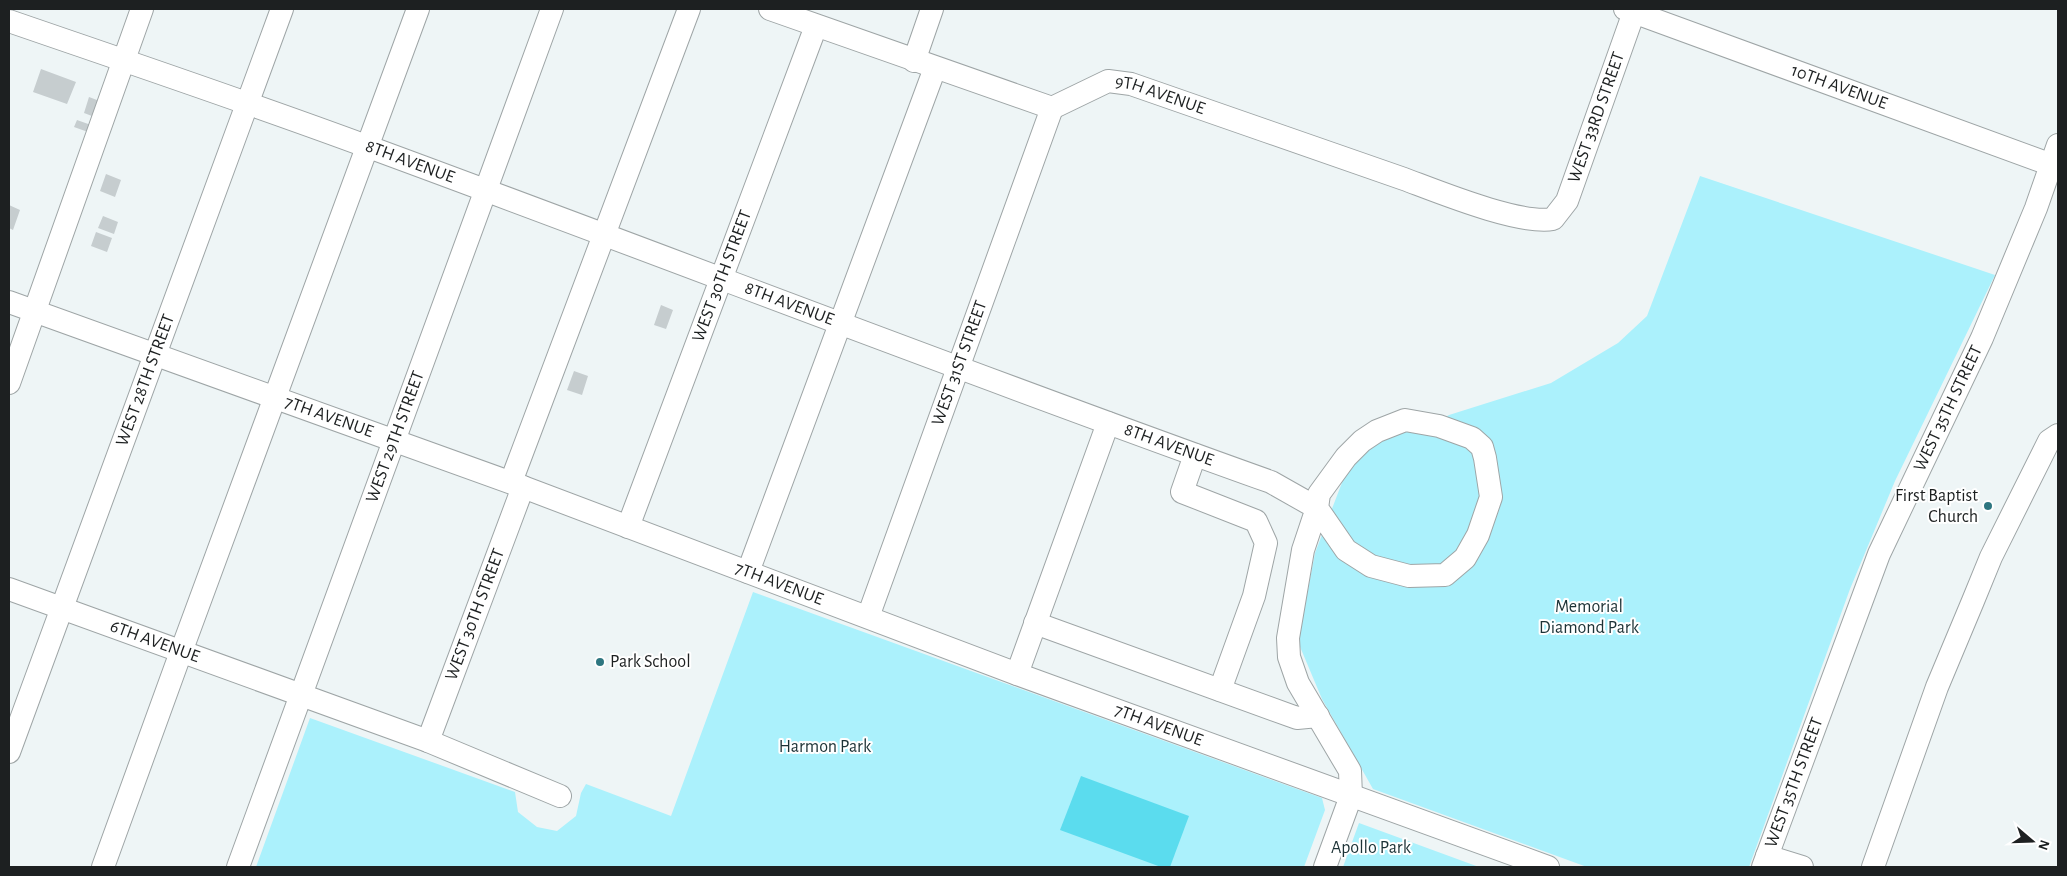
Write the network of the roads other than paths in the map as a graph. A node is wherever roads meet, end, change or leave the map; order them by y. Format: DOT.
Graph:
graph roads {
  1 [pos="13,9"];
  2 [pos="142,9"];
  3 [pos="282,9"];
  4 [pos="418,9"];
  5 [pos="552,9"];
  6 [pos="689,9"];
  7 [pos="770,9"];
  8 [pos="932,9"];
  9 [pos="1639,11"];
  10 [pos="9,21"];
  11 [pos="816,26"];
  12 [pos="124,61"];
  13 [pos="914,61"];
  14 [pos="935,68"];
  15 [pos="247,103"];
  16 [pos="1052,108"];
  17 [pos="368,147"];
  18 [pos="2055,155"];
  19 [pos="486,191"];
  20 [pos="1553,220"];
  21 [pos="605,234"];
  22 [pos="721,280"];
  23 [pos="9,302"];
  24 [pos="35,310"];
  25 [pos="840,324"];
  26 [pos="155,354"];
  27 [pos="958,368"];
  28 [pos="9,384"];
  29 [pos="274,398"];
  30 [pos="1108,423"];
  31 [pos="2058,435"];
  32 [pos="394,442"];
  33 [pos="1195,455"];
  34 [pos="517,485"];
  35 [pos="1317,508"];
  36 [pos="628,526"];
  37 [pos="748,572"];
  38 [pos="9,589"];
  39 [pos="62,608"];
  40 [pos="868,618"];
  41 [pos="1035,624"];
  42 [pos="180,652"];
  43 [pos="1017,674"];
  44 [pos="1220,690"];
  45 [pos="301,696"];
  46 [pos="1318,716"];
  47 [pos="428,741"];
  48 [pos="9,752"];
  49 [pos="560,796"];
  50 [pos="1352,796"];
  51 [pos="1765,862"];
  52 [pos="103,867"];
  53 [pos="238,867"];
  54 [pos="1325,867"];
  55 [pos="1548,867"];
  56 [pos="1802,867"];
  57 [pos="1873,867"];
  1 -- 10 [label="street"];
  2 -- 12 [label="street"];
  3 -- 15 [label="street, WEST 28TH STREET"];
  4 -- 17 [label="street"];
  5 -- 19 [label="street, WEST 29TH STREET"];
  6 -- 21 [label="street, WEST 30TH STREET"];
  7 -- 11 [label="street"];
  8 -- 13 [label="street"];
  9 -- 18 [label="street, 10TH AVENUE"];
  9 -- 20 [label="street, WEST 33RD STREET"];
  10 -- 12 [label="street, 8TH AVENUE"];
  11 -- 13 [label="street"];
  11 -- 22 [label="street, WEST 30TH STREET"];
  12 -- 15 [label="street, 8TH AVENUE"];
  12 -- 24 [label="street"];
  13 -- 14 [label="street"];
  14 -- 16 [label="street"];
  14 -- 25 [label="street"];
  15 -- 17 [label="street, 8TH AVENUE"];
  15 -- 26 [label="street, WEST 28TH STREET"];
  16 -- 20 [label="street, 9TH AVENUE"];
  16 -- 27 [label="street, WEST 31ST STREET"];
  17 -- 19 [label="street, 8TH AVENUE"];
  17 -- 29 [label="street"];
  18 -- 51 [label="street, WEST 35TH STREET"];
  19 -- 21 [label="street, 8TH AVENUE"];
  19 -- 32 [label="street, WEST 29TH STREET"];
  21 -- 22 [label="street, 8TH AVENUE"];
  21 -- 34 [label="street, WEST 30TH STREET"];
  22 -- 25 [label="street, 8TH AVENUE"];
  22 -- 36 [label="street, WEST 30TH STREET"];
  23 -- 24 [label="street, 7TH AVENUE"];
  24 -- 26 [label="street, 7TH AVENUE"];
  24 -- 28 [label="street"];
  25 -- 27 [label="street, 8TH AVENUE"];
  25 -- 37 [label="street"];
  26 -- 29 [label="street, 7TH AVENUE"];
  26 -- 39 [label="street, WEST 28TH STREET"];
  27 -- 30 [label="street, 8TH AVENUE"];
  27 -- 40 [label="street, WEST 31ST STREET"];
  29 -- 32 [label="street, 7TH AVENUE"];
  29 -- 42 [label="street"];
  30 -- 33 [label="street, 8TH AVENUE"];
  30 -- 41 [label="street"];
  31 -- 57 [label="street"];
  32 -- 34 [label="street, 7TH AVENUE"];
  32 -- 45 [label="street, WEST 29TH STREET"];
  33 -- 35 [label="street, 8TH AVENUE"];
  33 -- 44 [label="street"];
  34 -- 36 [label="street, 7TH AVENUE"];
  34 -- 47 [label="street, WEST 30TH STREET"];
  35 -- 35 [label="street"];
  35 -- 46 [label="street"];
  36 -- 37 [label="street, 7TH AVENUE"];
  37 -- 40 [label="street, 7TH AVENUE"];
  38 -- 39 [label="street, 6TH AVENUE"];
  39 -- 42 [label="street, 6TH AVENUE"];
  39 -- 48 [label="street, WEST 28TH STREET"];
  40 -- 43 [label="street, 7TH AVENUE"];
  41 -- 43 [label="street"];
  41 -- 44 [label="street"];
  42 -- 45 [label="street, 6TH AVENUE"];
  42 -- 52 [label="street"];
  43 -- 50 [label="street, 7TH AVENUE"];
  44 -- 46 [label="street"];
  45 -- 47 [label="street, 6TH AVENUE"];
  45 -- 53 [label="street, WEST 29TH STREET"];
  46 -- 50 [label="street"];
  47 -- 49 [label="street, 6TH AVENUE"];
  50 -- 54 [label="street"];
  50 -- 55 [label="street, 7TH AVENUE"];
  51 -- 56 [label="street"];
}
